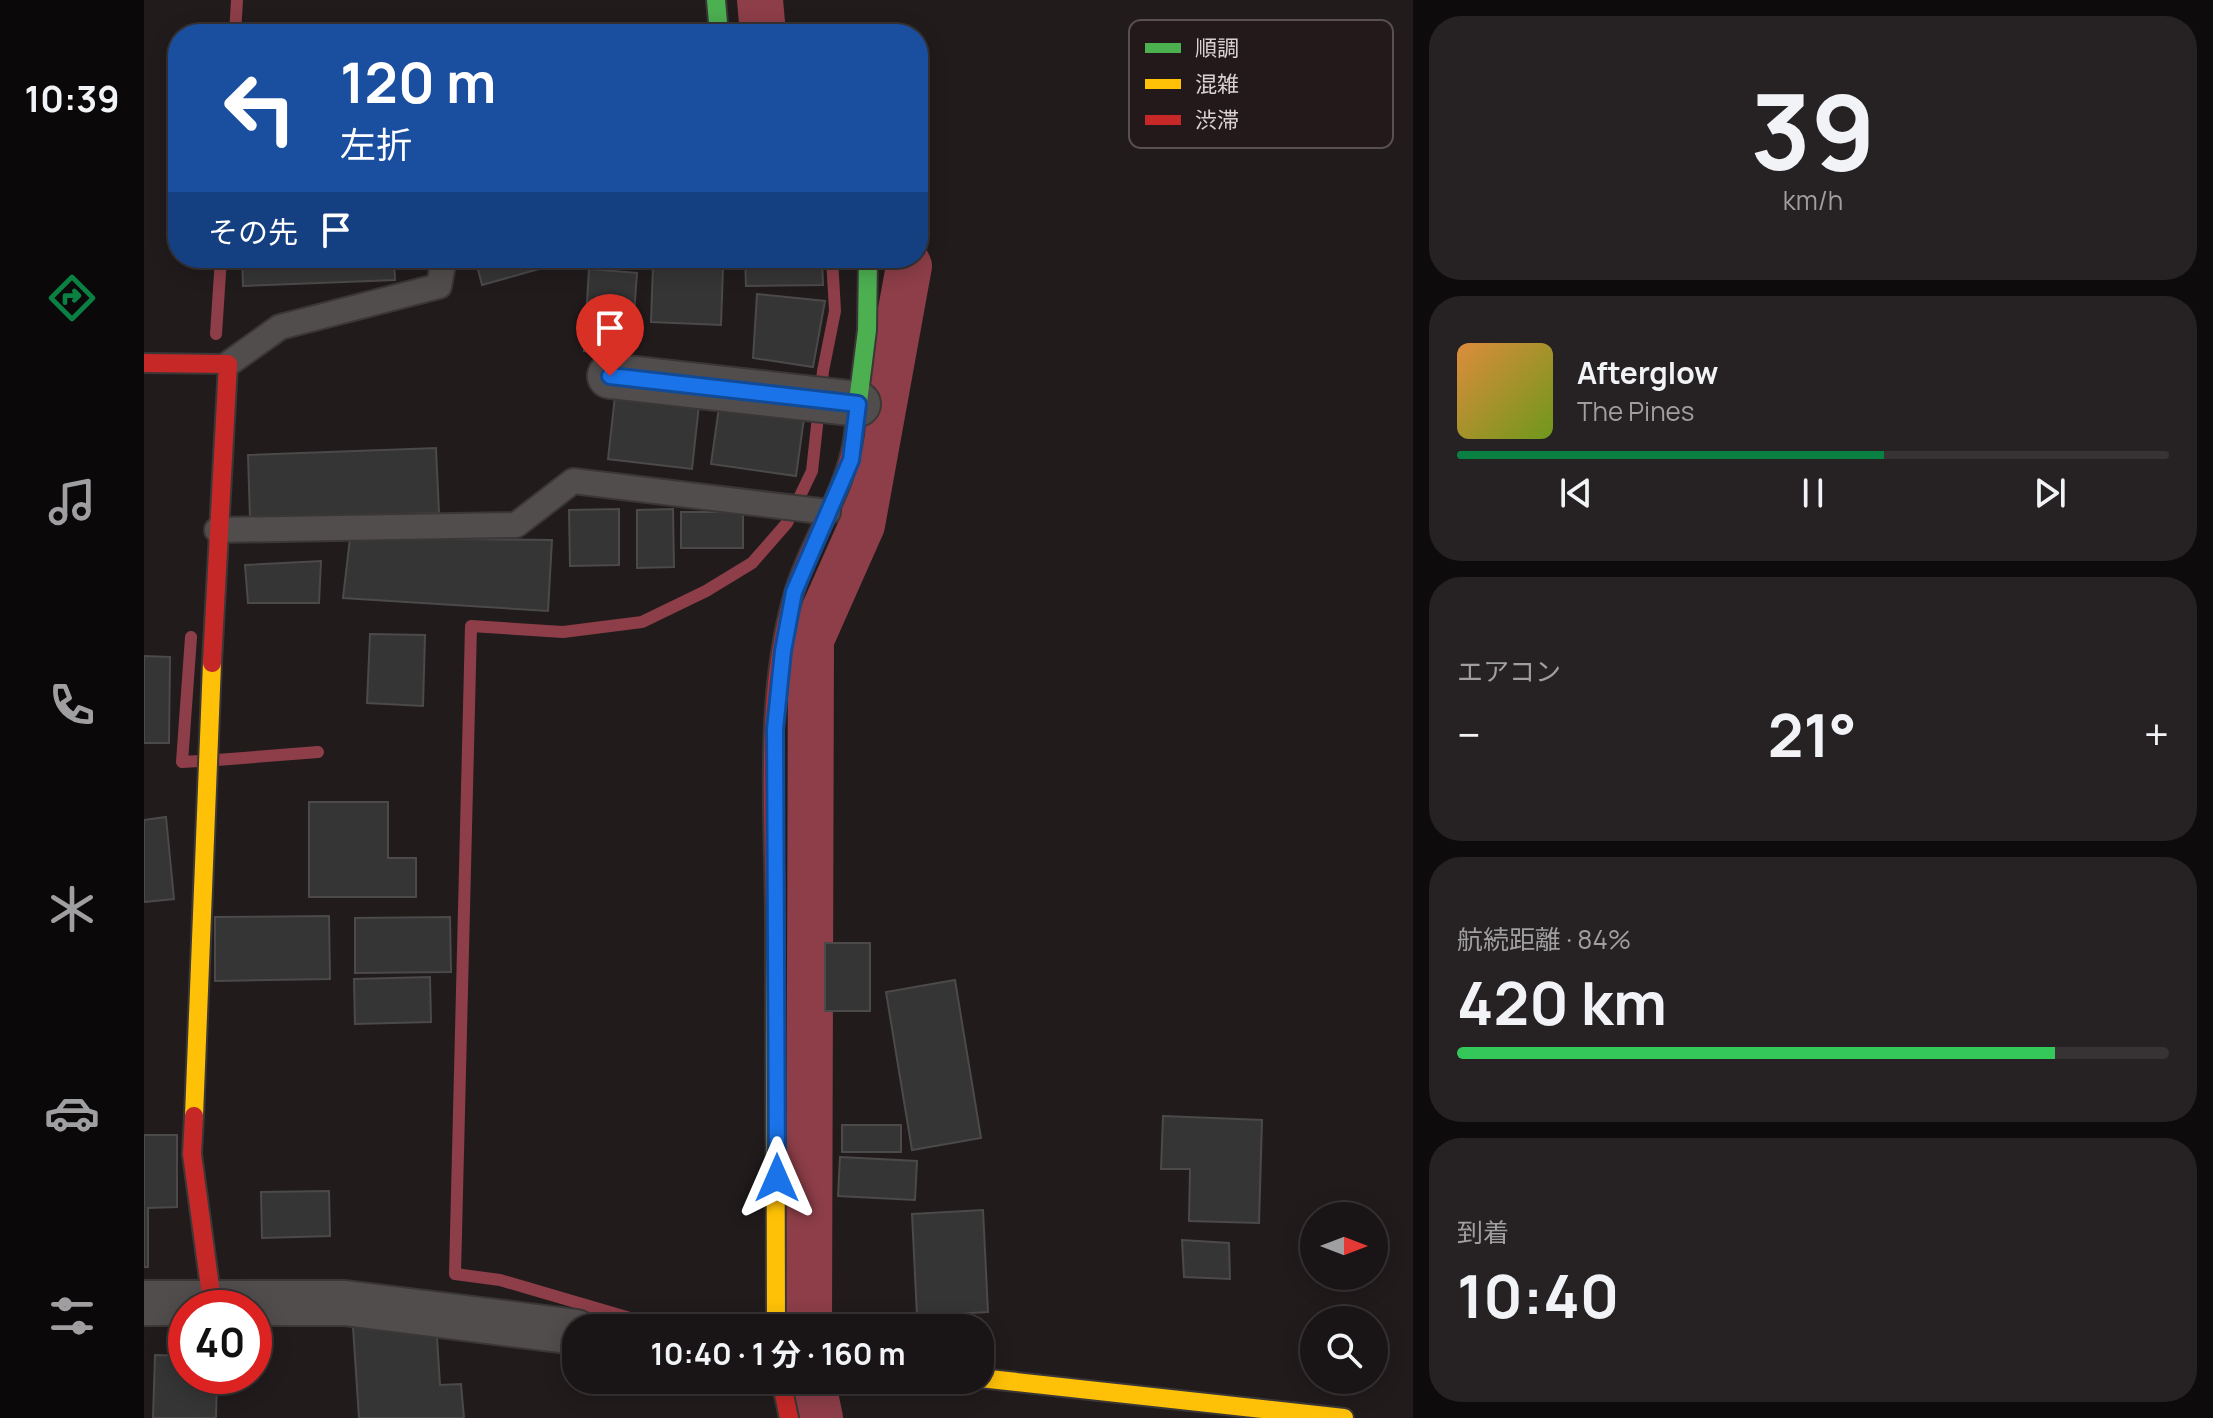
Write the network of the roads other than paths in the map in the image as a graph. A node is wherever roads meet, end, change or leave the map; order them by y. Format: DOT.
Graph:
graph roads {
  1 [pos="442,268"];
  2 [pos="868,268"];
  3 [pos="144,363"];
  4 [pos="228,364"];
  5 [pos="610,376"];
  6 [pos="858,404"];
  7 [pos="828,512"];
  8 [pos="217,530"];
  9 [pos="210,1290"];
  10 [pos="272,1302"];
  11 [pos="144,1303"];
  12 [pos="168,1303"];
  13 [pos="776,1314"];
  14 [pos="562,1330"];
  15 [pos="994,1380"];
  16 [pos="784,1394"];
  17 [pos="789,1418"];
  18 [pos="1344,1418"];
  1 -- 4 [label="lane"];
  2 -- 6 [label="street"];
  3 -- 4 [label="street"];
  4 -- 8 [label="street"];
  5 -- 6 [label="street"];
  6 -- 7 [label="street"];
  7 -- 8 [label="lane"];
  7 -- 13 [label="street"];
  8 -- 9 [label="street"];
  10 -- 14 [label="street"];
  11 -- 12 [label="street"];
  15 -- 18 [label="street"];
  16 -- 17 [label="street"];
}
